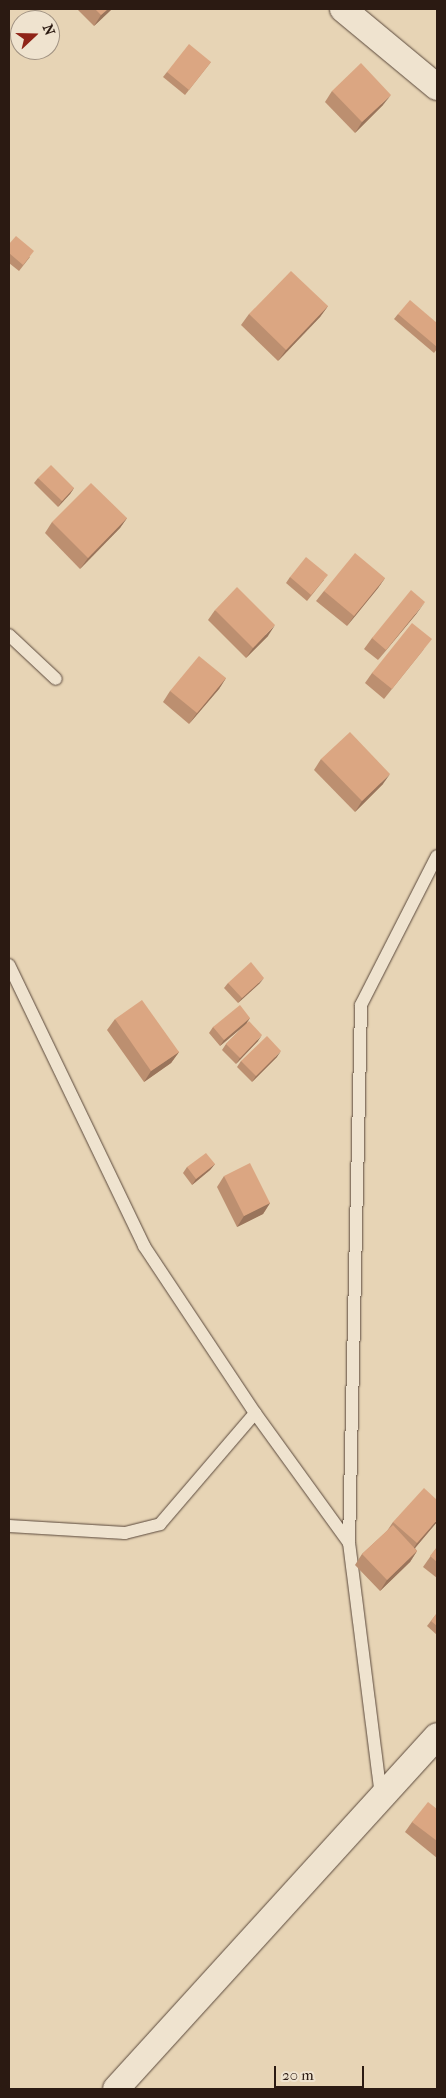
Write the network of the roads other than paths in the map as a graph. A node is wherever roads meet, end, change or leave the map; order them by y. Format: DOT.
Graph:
graph roads {
  1 [pos="343,9"];
  2 [pos="437,88"];
  3 [pos="9,635"];
  4 [pos="56,680"];
  5 [pos="437,856"];
  6 [pos="9,965"];
  7 [pos="255,1413"];
  8 [pos="9,1526"];
  9 [pos="349,1543"];
  10 [pos="437,1736"];
  11 [pos="381,1798"];
  12 [pos="116,2089"];
  1 -- 2 [label="street"];
  3 -- 4 [label="lane"];
  5 -- 9 [label="lane"];
  6 -- 7 [label="lane"];
  7 -- 8 [label="lane"];
  7 -- 9 [label="lane"];
  9 -- 11 [label="lane"];
  10 -- 11 [label="street"];
  11 -- 12 [label="street"];
}
